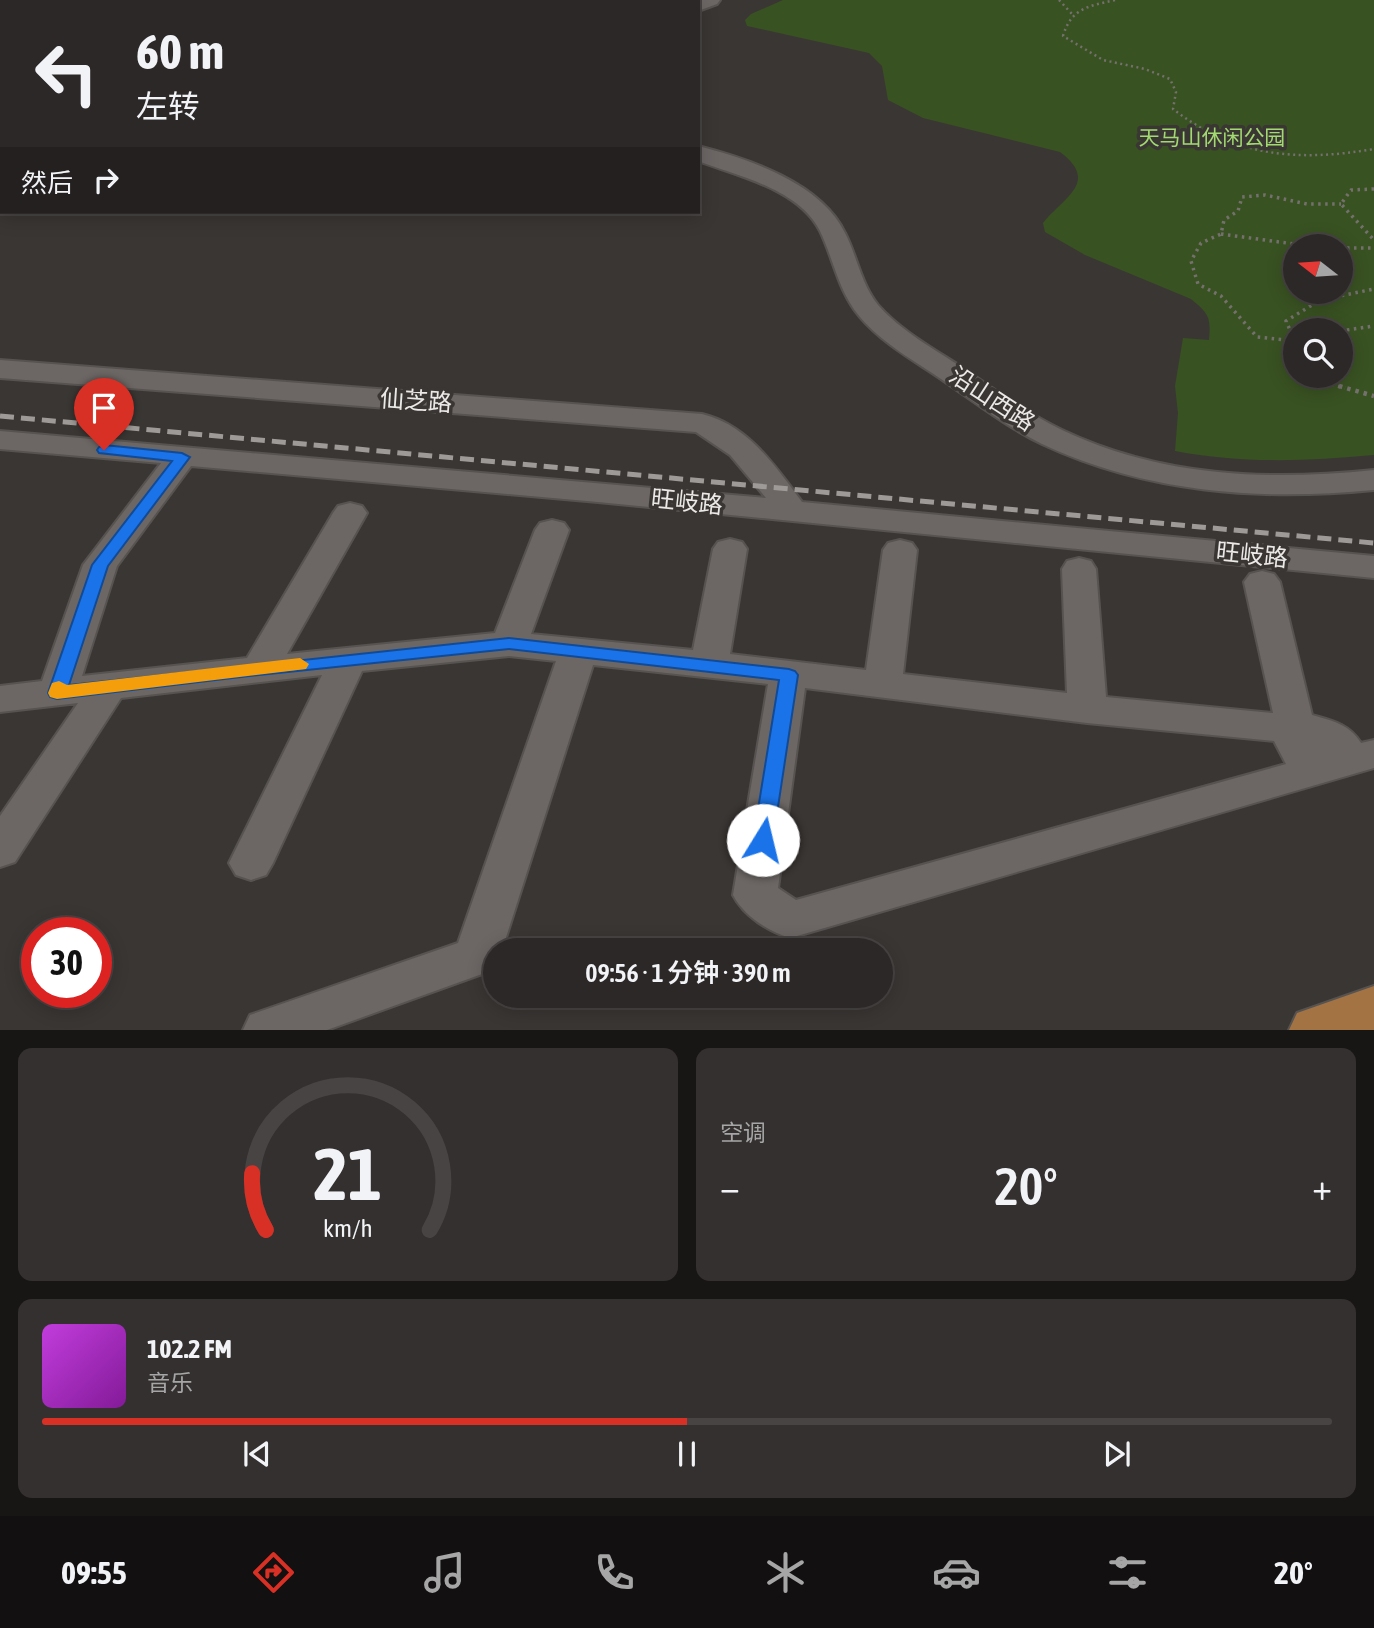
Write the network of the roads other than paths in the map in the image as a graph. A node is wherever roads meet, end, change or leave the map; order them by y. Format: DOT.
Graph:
graph roads {
  1 [pos="700,154"];
  2 [pos="0,369"];
  3 [pos="0,440"];
  4 [pos="182,457"];
  5 [pos="1374,480"];
  6 [pos="793,512"];
  7 [pos="350,513"];
  8 [pos="552,530"];
  9 [pos="730,549"];
  10 [pos="900,550"];
  11 [pos="1374,567"];
  12 [pos="1079,569"];
  13 [pos="1262,582"];
  14 [pos="509,643"];
  15 [pos="578,652"];
  16 [pos="349,659"];
  17 [pos="709,664"];
  18 [pos="259,669"];
  19 [pos="789,675"];
  20 [pos="883,685"];
  21 [pos="108,688"];
  22 [pos="57,693"];
  23 [pos="0,699"];
  24 [pos="1087,709"];
  25 [pos="1296,729"];
  26 [pos="1355,759"];
  27 [pos="0,850"];
  28 [pos="251,863"];
  29 [pos="1374,1010"];
  30 [pos="267,1030"];
  31 [pos="1317,1030"];
  1 -- 5 [label="street, 沿山西路"];
  2 -- 6 [label="street, 仙芝路"];
  3 -- 4 [label="street, 旺岐路"];
  4 -- 6 [label="street, 旺岐路"];
  4 -- 22 [label="street"];
  6 -- 11 [label="street, 旺岐路"];
  7 -- 18 [label="street"];
  8 -- 14 [label="street"];
  9 -- 17 [label="street"];
  10 -- 20 [label="street"];
  12 -- 24 [label="street"];
  13 -- 25 [label="street"];
  14 -- 15 [label="street"];
  14 -- 16 [label="street"];
  15 -- 17 [label="street"];
  15 -- 30 [label="street"];
  16 -- 18 [label="street"];
  16 -- 28 [label="street"];
  17 -- 19 [label="street"];
  18 -- 21 [label="street"];
  19 -- 20 [label="street"];
  19 -- 26 [label="street"];
  20 -- 24 [label="street"];
  21 -- 22 [label="street"];
  21 -- 27 [label="street"];
  22 -- 23 [label="street"];
  24 -- 25 [label="street"];
  25 -- 26 [label="street"];
  29 -- 31 [label="main road"];
}
